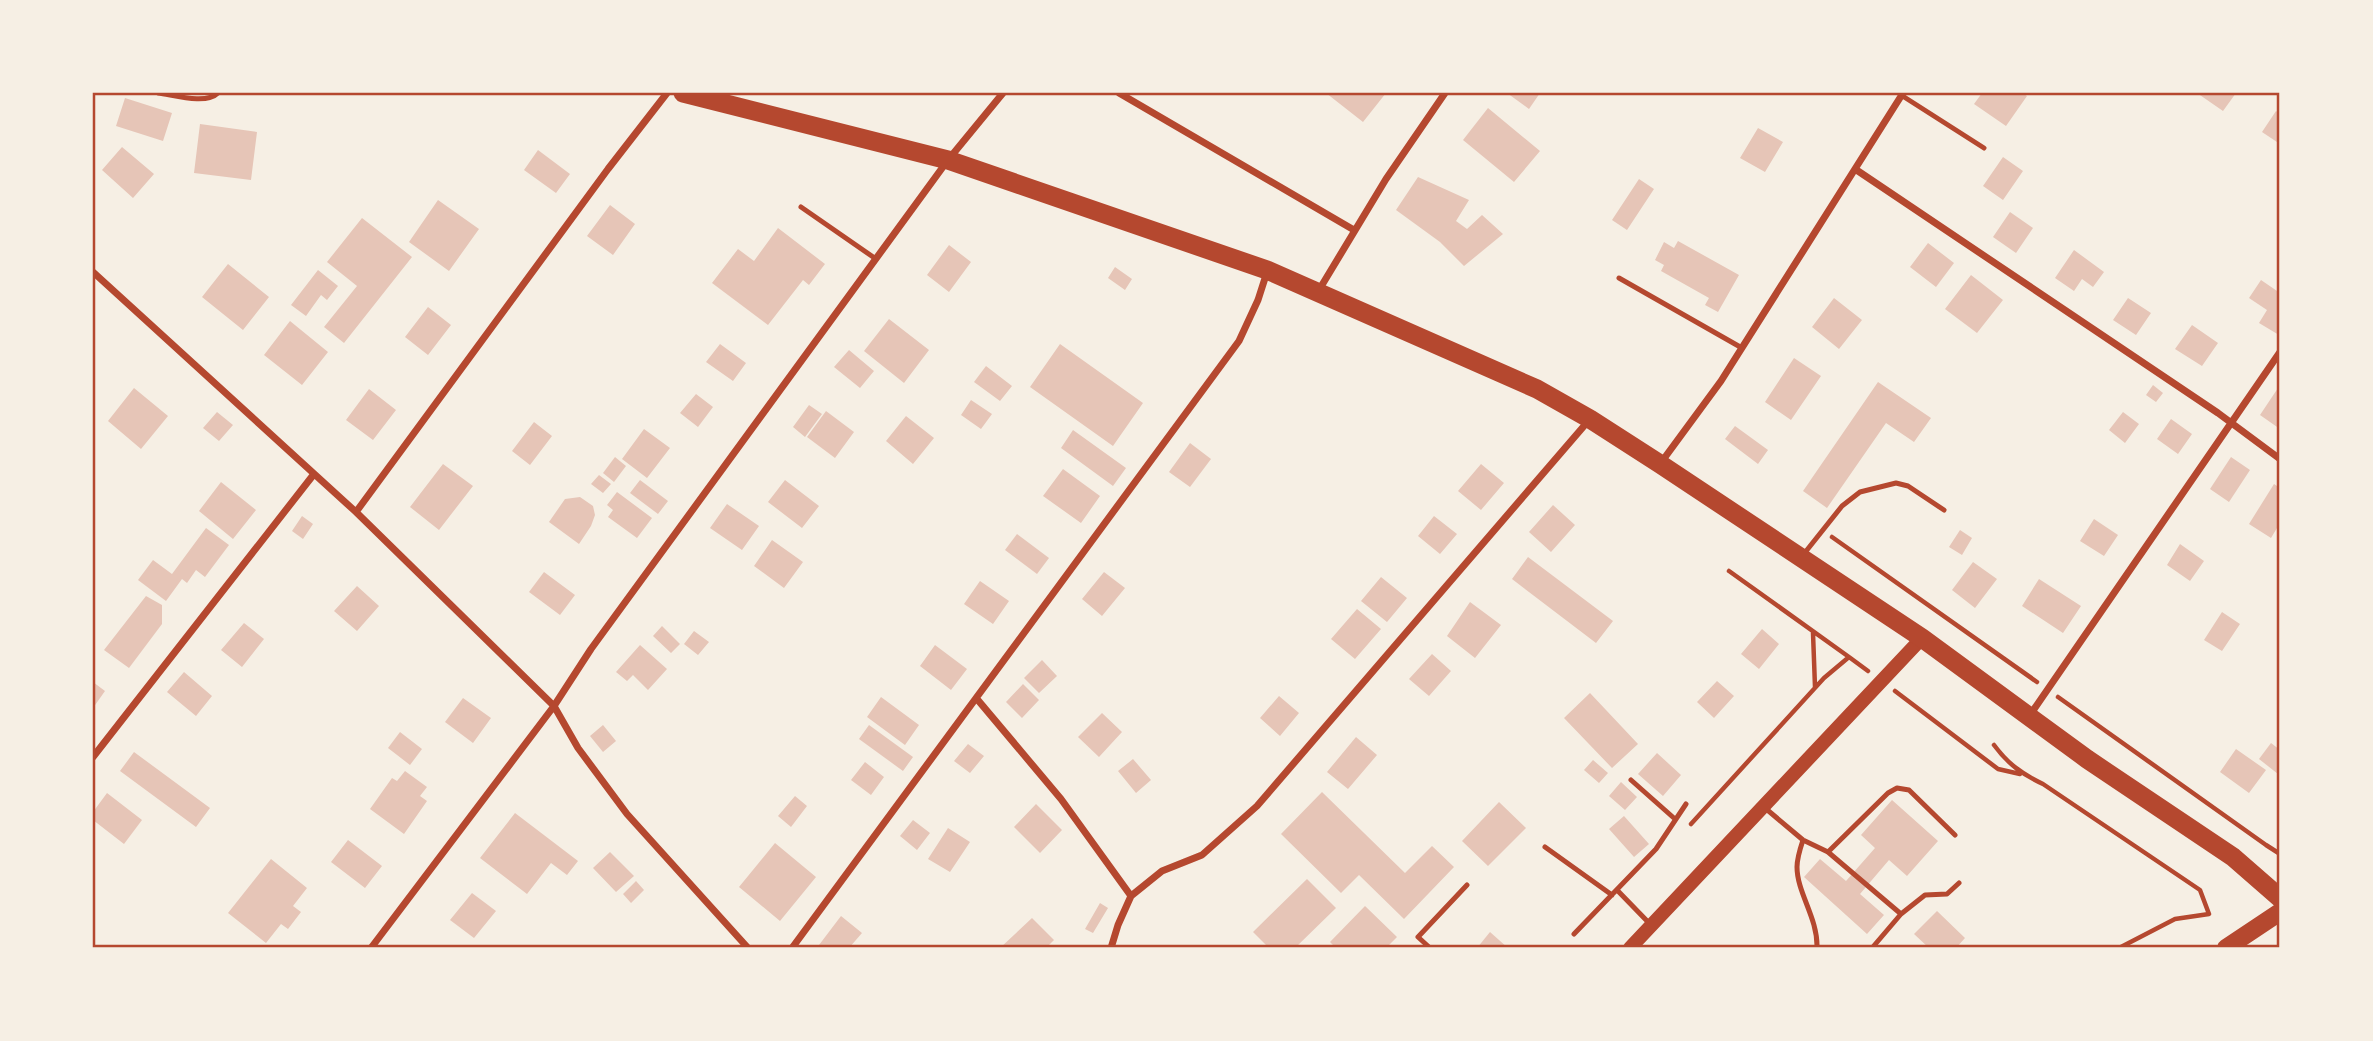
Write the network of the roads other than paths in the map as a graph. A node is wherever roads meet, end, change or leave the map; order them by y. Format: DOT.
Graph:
graph roads {
  1 [pos="158,93"];
  2 [pos="218,93"];
  3 [pos="667,93"];
  4 [pos="683,93"];
  5 [pos="1003,93"];
  6 [pos="1119,93"];
  7 [pos="1445,93"];
  8 [pos="1902,94"];
  9 [pos="726,97"];
  10 [pos="1984,148"];
  11 [pos="948,160"];
  12 [pos="1855,169"];
  13 [pos="801,207"];
  14 [pos="1354,230"];
  15 [pos="876,259"];
  16 [pos="1267,270"];
  17 [pos="93,272"];
  18 [pos="1619,278"];
  19 [pos="1317,292"];
  20 [pos="1742,348"];
  21 [pos="2280,352"];
  22 [pos="1590,419"];
  23 [pos="2231,424"];
  24 [pos="2280,459"];
  25 [pos="1660,464"];
  26 [pos="314,474"];
  27 [pos="1944,509"];
  28 [pos="356,512"];
  29 [pos="1801,558"];
  30 [pos="1922,639"];
  31 [pos="977,699"];
  32 [pos="554,706"];
  33 [pos="2029,715"];
  34 [pos="93,757"];
  35 [pos="1631,780"];
  36 [pos="1686,804"];
  37 [pos="1763,807"];
  38 [pos="1675,819"];
  39 [pos="1955,835"];
  40 [pos="1803,840"];
  41 [pos="1545,847"];
  42 [pos="1828,852"];
  43 [pos="1959,883"];
  44 [pos="1466,886"];
  45 [pos="1617,890"];
  46 [pos="1612,895"];
  47 [pos="1130,896"];
  48 [pos="2280,898"];
  49 [pos="2280,912"];
  50 [pos="1901,914"];
  51 [pos="1652,926"];
  52 [pos="1574,934"];
  53 [pos="371,948"];
  54 [pos="748,948"];
  55 [pos="792,948"];
  56 [pos="1111,948"];
  57 [pos="1430,948"];
  58 [pos="1630,948"];
  59 [pos="1817,948"];
  60 [pos="1872,948"];
  61 [pos="2226,948"];
  1 -- 2 [label="lane"];
  3 -- 28 [label="street"];
  4 -- 9 [label="highway"];
  5 -- 11 [label="street"];
  6 -- 14 [label="street"];
  7 -- 14 [label="street"];
  8 -- 10 [label="lane"];
  8 -- 12 [label="street"];
  9 -- 11 [label="highway"];
  11 -- 15 [label="street"];
  11 -- 16 [label="highway"];
  12 -- 20 [label="street"];
  12 -- 23 [label="street"];
  13 -- 15 [label="lane"];
  14 -- 19 [label="street"];
  15 -- 32 [label="street"];
  16 -- 19 [label="highway"];
  16 -- 31 [label="street"];
  17 -- 26 [label="street"];
  18 -- 20 [label="lane"];
  19 -- 22 [label="highway"];
  20 -- 25 [label="street"];
  21 -- 23 [label="street"];
  22 -- 25 [label="highway"];
  22 -- 47 [label="street"];
  23 -- 24 [label="street"];
  23 -- 33 [label="street"];
  25 -- 29 [label="highway"];
  26 -- 28 [label="street"];
  26 -- 34 [label="street"];
  27 -- 29 [label="lane"];
  28 -- 32 [label="street"];
  29 -- 30 [label="highway"];
  30 -- 33 [label="highway"];
  30 -- 37 [label="main road"];
  31 -- 47 [label="street"];
  31 -- 55 [label="street"];
  32 -- 53 [label="street"];
  32 -- 54 [label="street"];
  33 -- 48 [label="highway"];
  35 -- 38 [label="lane"];
  36 -- 38 [label="lane"];
  37 -- 40 [label="lane"];
  37 -- 51 [label="main road"];
  38 -- 45 [label="lane"];
  39 -- 42 [label="lane"];
  40 -- 42 [label="lane"];
  40 -- 59 [label="lane"];
  41 -- 46 [label="lane"];
  42 -- 50 [label="lane"];
  43 -- 50 [label="lane"];
  44 -- 57 [label="lane"];
  45 -- 46 [label="lane"];
  45 -- 51 [label="lane"];
  46 -- 52 [label="lane"];
  47 -- 56 [label="street"];
  49 -- 61 [label="main road"];
  50 -- 60 [label="lane"];
  51 -- 58 [label="main road"];
}
